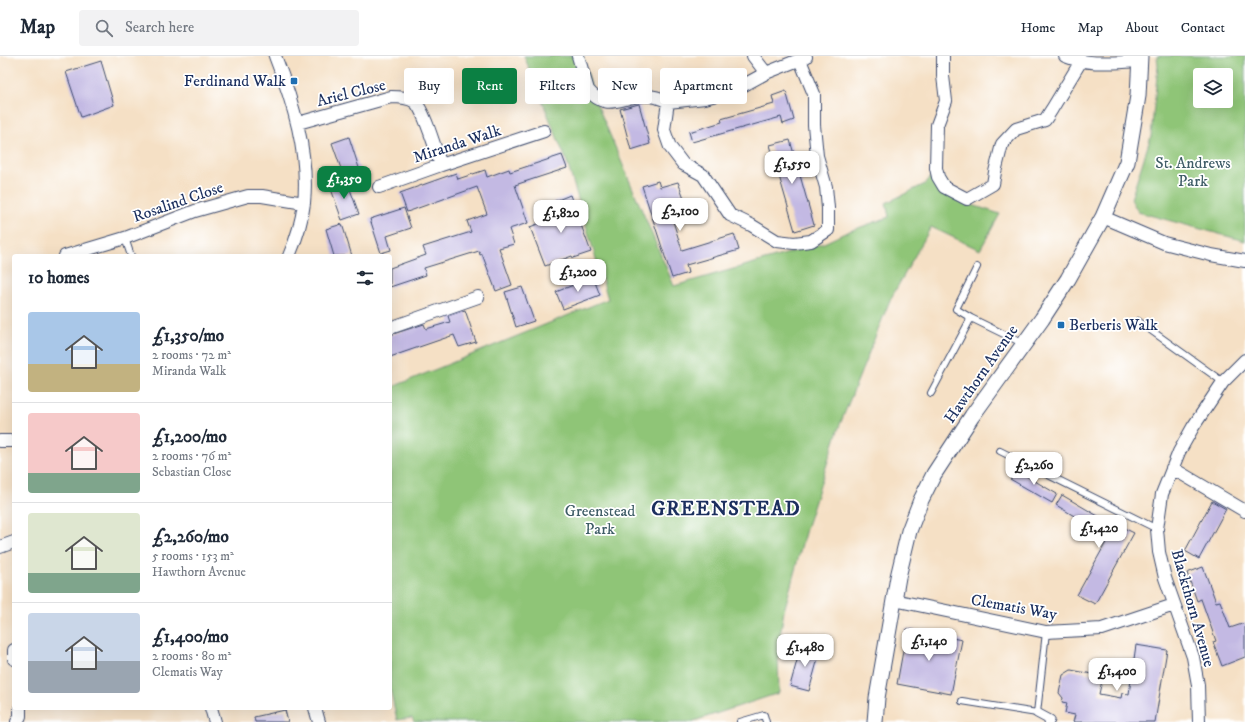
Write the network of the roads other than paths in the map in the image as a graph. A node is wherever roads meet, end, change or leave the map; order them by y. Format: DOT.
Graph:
graph roads {
  1 [pos="275,56"];
  2 [pos="578,56"];
  3 [pos="753,56"];
  4 [pos="943,56"];
  5 [pos="1065,56"];
  6 [pos="803,58"];
  7 [pos="1140,59"];
  8 [pos="1079,61"];
  9 [pos="766,74"];
  10 [pos="747,84"];
  11 [pos="660,98"];
  12 [pos="668,104"];
  13 [pos="298,123"];
  14 [pos="544,132"];
  15 [pos="441,165"];
  16 [pos="379,187"];
  17 [pos="304,203"];
  18 [pos="1103,218"];
  19 [pos="125,238"];
  20 [pos="72,254"];
  21 [pos="130,254"];
  22 [pos="290,254"];
  23 [pos="1245,261"];
  24 [pos="977,266"];
  25 [pos="478,297"];
  26 [pos="971,318"];
  27 [pos="1138,321"];
  28 [pos="392,327"];
  29 [pos="1024,344"];
  30 [pos="1245,360"];
  31 [pos="1223,382"];
  32 [pos="931,393"];
  33 [pos="0,441"];
  34 [pos="12,441"];
  35 [pos="1000,451"];
  36 [pos="1172,468"];
  37 [pos="1245,511"];
  38 [pos="1157,529"];
  39 [pos="12,543"];
  40 [pos="0,547"];
  41 [pos="894,600"];
  42 [pos="1174,605"];
  43 [pos="1046,632"];
  44 [pos="962,702"];
  45 [pos="20,710"];
  46 [pos="212,710"];
  47 [pos="316,710"];
  48 [pos="1037,713"];
  49 [pos="1052,721"];
  50 [pos="17,722"];
  51 [pos="215,722"];
  52 [pos="319,722"];
  53 [pos="740,722"];
  54 [pos="766,722"];
  55 [pos="875,722"];
  56 [pos="1198,722"];
  1 -- 13 [label="street"];
  2 -- 11 [label="street"];
  3 -- 9 [label="street"];
  4 -- 8 [label="street"];
  5 -- 8 [label="street"];
  6 -- 9 [label="street"];
  6 -- 12 [label="street"];
  7 -- 8 [label="street"];
  7 -- 18 [label="street, Hawthorn Avenue"];
  9 -- 10 [label="street"];
  13 -- 15 [label="street, Ariel Close"];
  13 -- 17 [label="street"];
  14 -- 15 [label="street, Miranda Walk"];
  15 -- 16 [label="street, Miranda Walk"];
  17 -- 19 [label="street, Rosalind Close"];
  17 -- 22 [label="street"];
  18 -- 23 [label="street"];
  18 -- 29 [label="street, Hawthorn Avenue"];
  19 -- 20 [label="street, Rosalind Close"];
  19 -- 21 [label="lane"];
  24 -- 26 [label="lane"];
  25 -- 28 [label="street"];
  26 -- 29 [label="lane"];
  26 -- 32 [label="lane"];
  27 -- 31 [label="lane"];
  29 -- 41 [label="street, Hawthorn Avenue"];
  30 -- 31 [label="street, Blackthorn Avenue"];
  31 -- 36 [label="street, Blackthorn Avenue"];
  33 -- 34 [label="street"];
  35 -- 38 [label="lane"];
  36 -- 37 [label="street"];
  36 -- 38 [label="street, Blackthorn Avenue"];
  38 -- 42 [label="street, Blackthorn Avenue"];
  39 -- 40 [label="street"];
  41 -- 43 [label="street, Clematis Way"];
  41 -- 55 [label="street, Hawthorn Avenue"];
  42 -- 43 [label="street, Clematis Way"];
  42 -- 56 [label="street, Blackthorn Avenue"];
  43 -- 48 [label="lane"];
  44 -- 48 [label="lane"];
  45 -- 50 [label="street"];
  46 -- 51 [label="street"];
  47 -- 52 [label="street"];
  48 -- 49 [label="street"];
  53 -- 54 [label="lane"];
}
